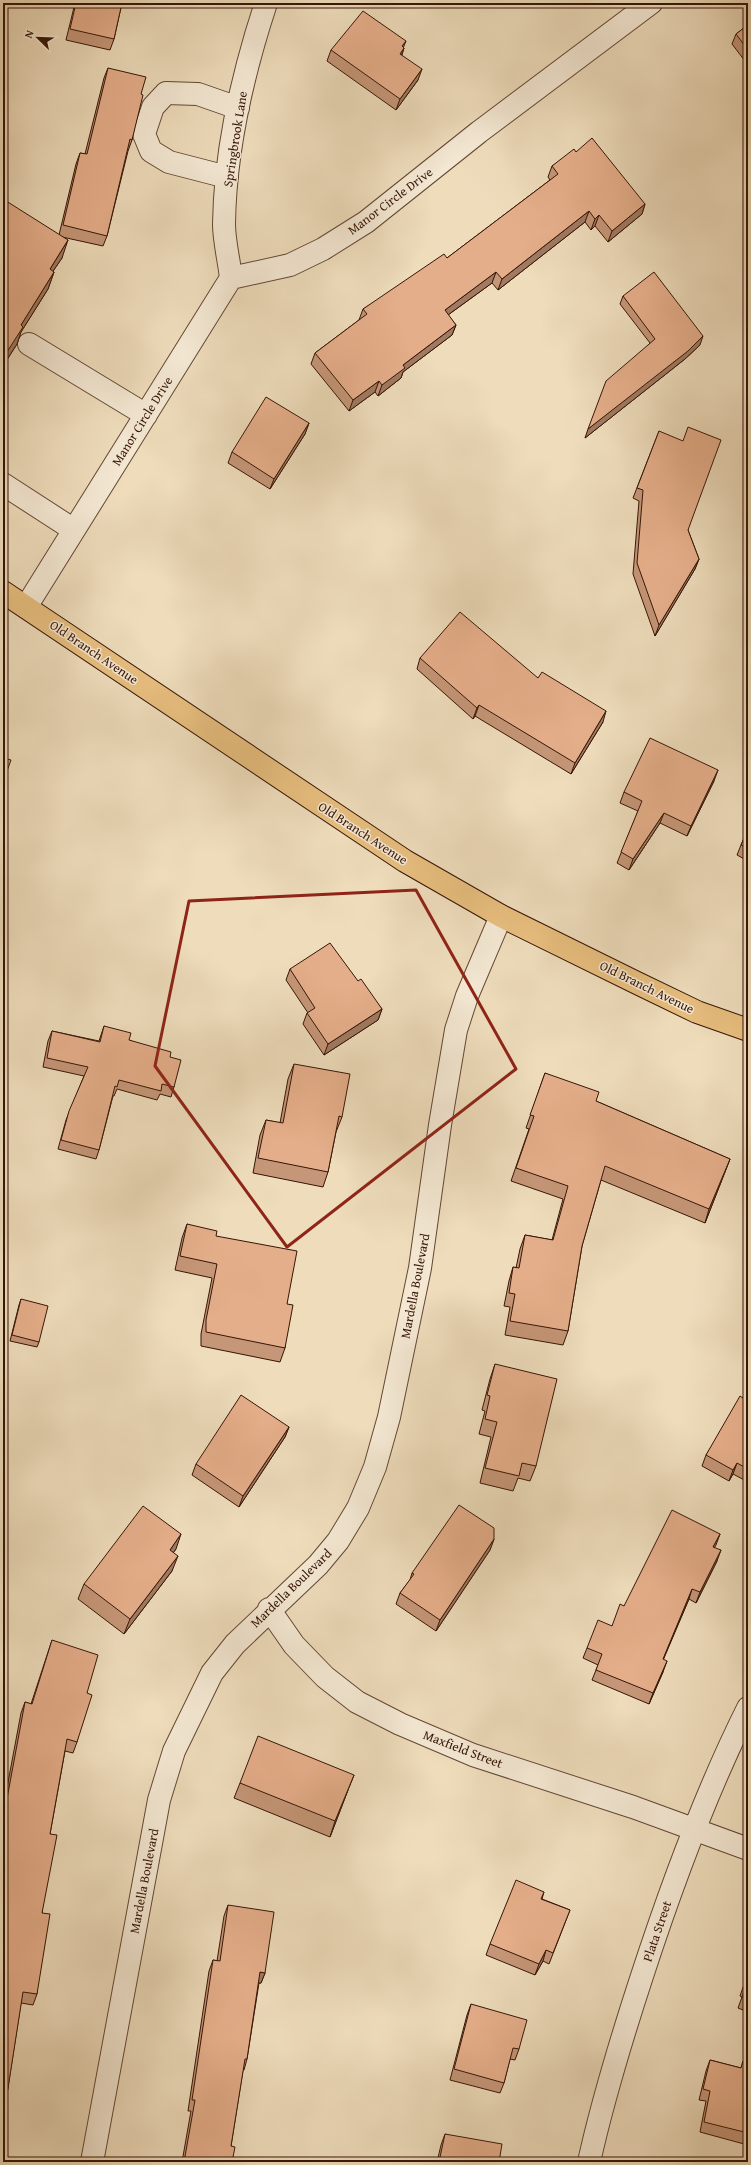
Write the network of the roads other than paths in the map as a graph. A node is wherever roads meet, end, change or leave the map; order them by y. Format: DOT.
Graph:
graph roads {
  1 [pos="266,3"];
  2 [pos="651,3"];
  3 [pos="238,108"];
  4 [pos="227,177"];
  5 [pos="231,278"];
  6 [pos="29,344"];
  7 [pos="146,415"];
  8 [pos="3,484"];
  9 [pos="74,530"];
  10 [pos="3,592"];
  11 [pos="26,607"];
  12 [pos="501,916"];
  13 [pos="748,1030"];
  14 [pos="269,1609"];
  15 [pos="748,1708"];
  16 [pos="694,1828"];
  17 [pos="748,1850"];
  18 [pos="92,2162"];
  19 [pos="589,2162"];
  1 -- 3 [label="street, Springbrook Lane"];
  2 -- 5 [label="street, Manor Circle Drive"];
  3 -- 4 [label="street, Springbrook Lane"];
  3 -- 4 [label="street"];
  4 -- 5 [label="street, Springbrook Lane"];
  5 -- 7 [label="street, Manor Circle Drive"];
  6 -- 7 [label="street"];
  7 -- 9 [label="street, Manor Circle Drive"];
  8 -- 9 [label="street"];
  9 -- 11 [label="street, Manor Circle Drive"];
  10 -- 11 [label="main road, Old Branch Avenue"];
  11 -- 12 [label="main road, Old Branch Avenue"];
  12 -- 13 [label="main road, Old Branch Avenue"];
  12 -- 14 [label="street, Mardella Boulevard"];
  14 -- 16 [label="street, Maxfield Street"];
  14 -- 18 [label="street, Mardella Boulevard"];
  15 -- 16 [label="street, Plata Street"];
  16 -- 17 [label="street, Maxfield Street"];
  16 -- 19 [label="street, Plata Street"];
}
